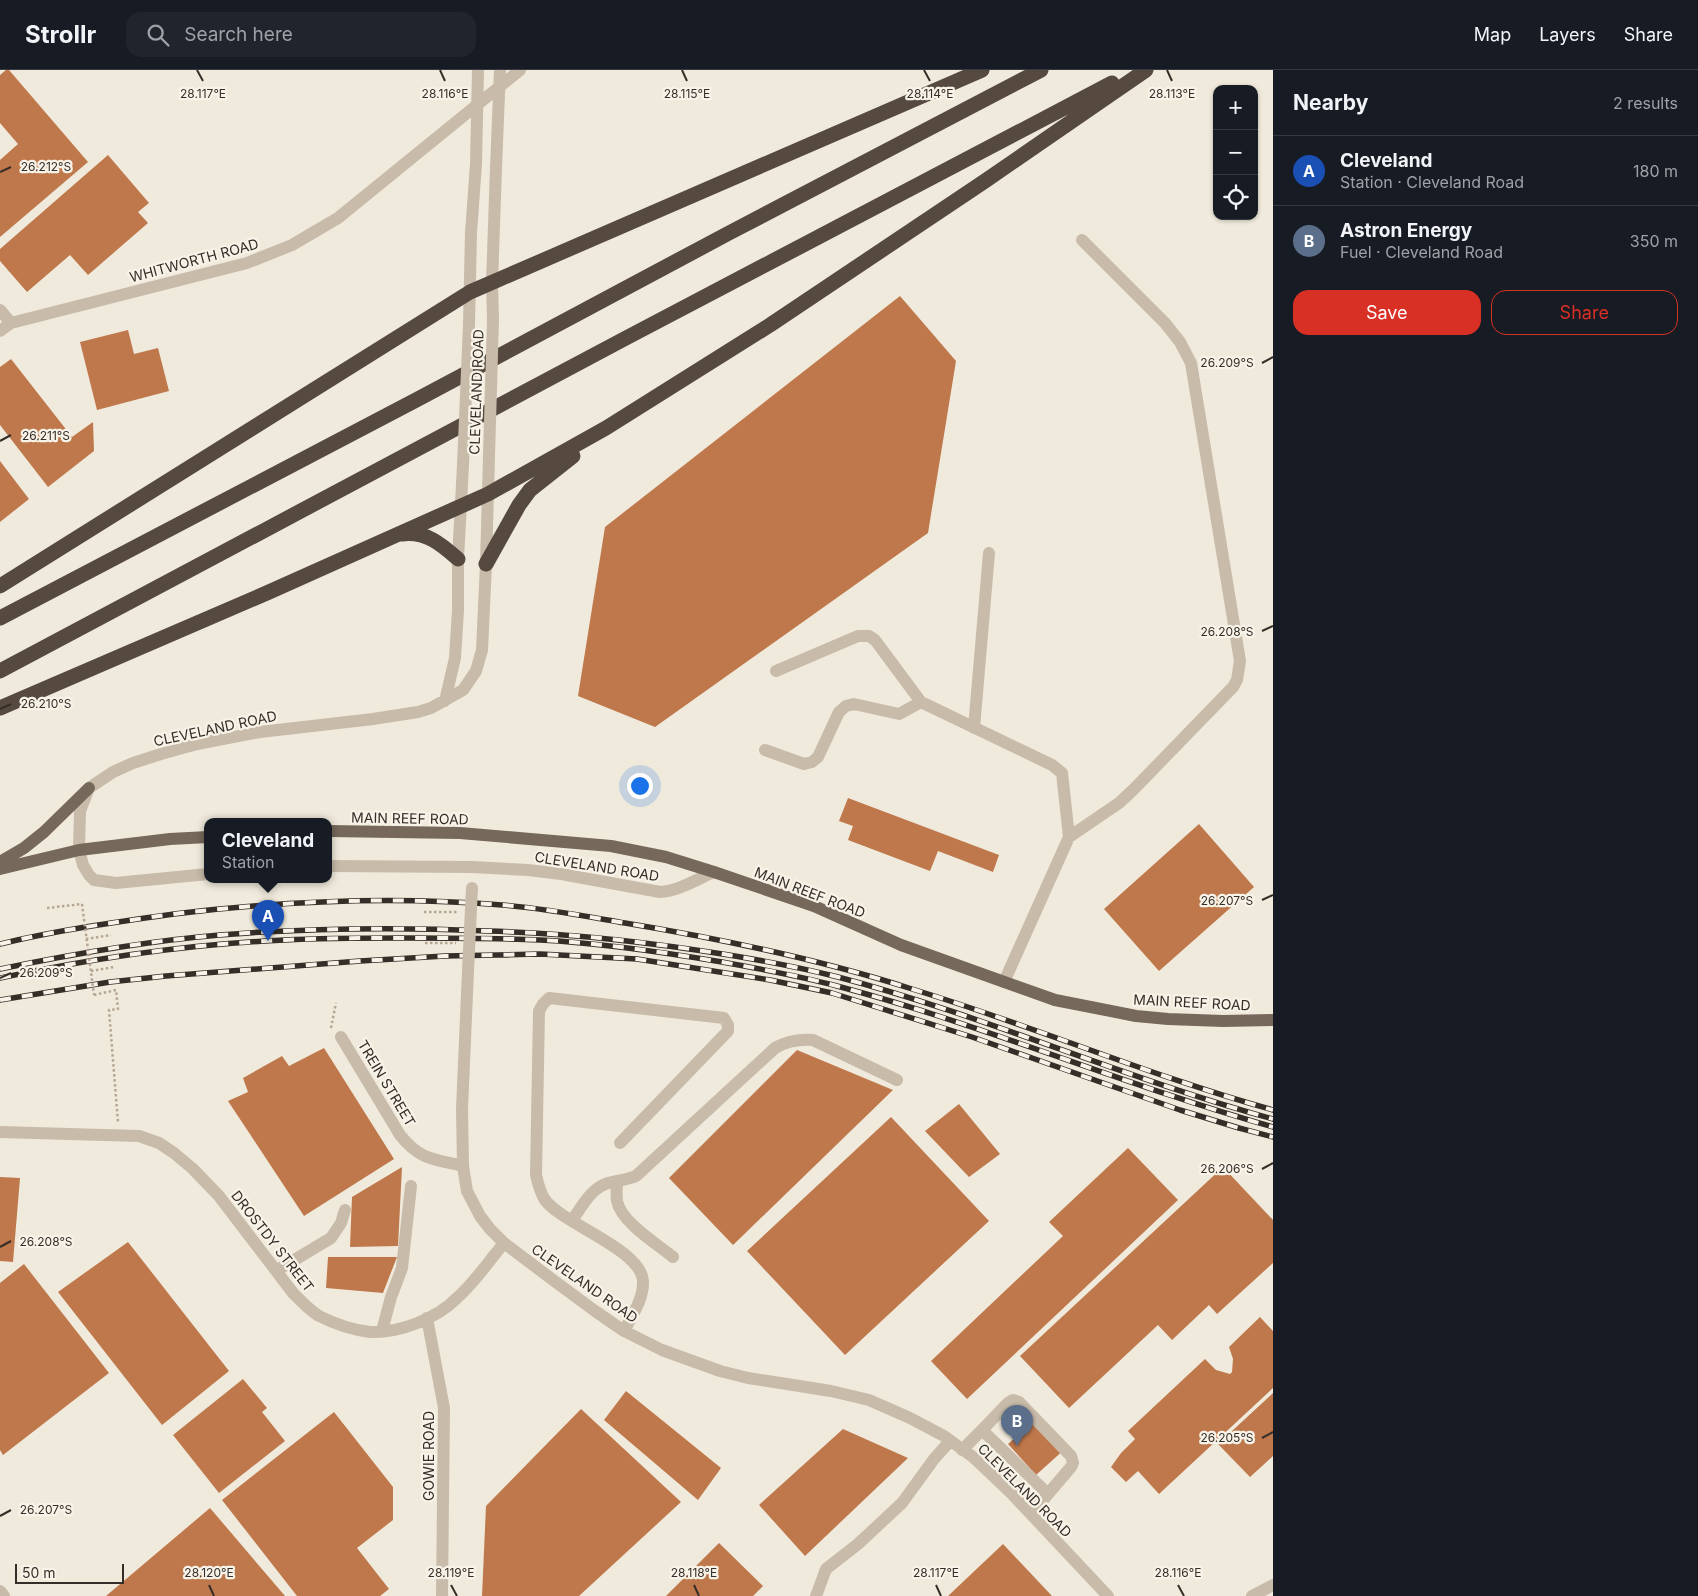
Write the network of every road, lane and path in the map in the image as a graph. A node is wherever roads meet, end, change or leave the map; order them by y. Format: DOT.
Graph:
graph roads {
  1 [pos="478,70"];
  2 [pos="500,70"];
  3 [pos="520,70"];
  4 [pos="982,70"];
  5 [pos="1041,70"];
  6 [pos="1137,70"];
  7 [pos="1146,70"];
  8 [pos="1082,240"];
  9 [pos="492,283"];
  10 [pos="470,292"];
  11 [pos="0,310"];
  12 [pos="11,323"];
  13 [pos="0,331"];
  14 [pos="673,386"];
  15 [pos="488,494"];
  16 [pos="460,506"];
  17 [pos="397,534"];
  18 [pos="989,553"];
  19 [pos="458,559"];
  20 [pos="486,564"];
  21 [pos="0,586"];
  22 [pos="0,618"];
  23 [pos="0,671"];
  24 [pos="776,671"];
  25 [pos="445,701"];
  26 [pos="921,702"];
  27 [pos="0,708"];
  28 [pos="974,728"];
  29 [pos="765,750"];
  30 [pos="89,788"];
  31 [pos="332,831"];
  32 [pos="204,837"];
  33 [pos="1069,837"];
  34 [pos="79,850"];
  35 [pos="0,862"];
  36 [pos="332,866"];
  37 [pos="472,867"];
  38 [pos="0,869"];
  39 [pos="714,872"];
  40 [pos="204,874"];
  41 [pos="47,908"];
  42 [pos="424,912"];
  43 [pos="470,912"];
  44 [pos="111,935"];
  45 [pos="86,939"];
  46 [pos="425,943"];
  47 [pos="469,943"];
  48 [pos="114,967"];
  49 [pos="91,971"];
  50 [pos="1004,982"];
  51 [pos="336,1002"];
  52 [pos="1273,1020"];
  53 [pos="341,1037"];
  54 [pos="897,1080"];
  55 [pos="0,1132"];
  56 [pos="120,1135"];
  57 [pos="620,1143"];
  58 [pos="463,1166"];
  59 [pos="617,1181"];
  60 [pos="411,1186"];
  61 [pos="345,1210"];
  62 [pos="572,1220"];
  63 [pos="504,1243"];
  64 [pos="673,1256"];
  65 [pos="276,1271"];
  66 [pos="427,1318"];
  67 [pos="624,1330"];
  68 [pos="382,1331"];
  69 [pos="982,1430"];
  70 [pos="950,1441"];
  71 [pos="962,1450"];
  72 [pos="1048,1494"];
  73 [pos="1031,1514"];
  74 [pos="1273,1585"];
  75 [pos="0,1591"];
  76 [pos="4,1596"];
  77 [pos="442,1596"];
  78 [pos="816,1596"];
  79 [pos="1108,1596"];
  80 [pos="1252,1596"];
  1 -- 10 [label="street, CLEVELAND ROAD, bridge"];
  2 -- 9 [label="street, CLEVELAND ROAD, bridge"];
  3 -- 12 [label="street, WHITWORTH ROAD"];
  4 -- 9 [label="highway"];
  5 -- 22 [label="highway"];
  6 -- 23 [label="highway"];
  7 -- 14 [label="highway"];
  8 -- 33 [label="street"];
  9 -- 10 [label="highway"];
  9 -- 15 [label="street, CLEVELAND ROAD, bridge"];
  10 -- 16 [label="street, CLEVELAND ROAD, bridge"];
  10 -- 21 [label="highway"];
  11 -- 12 [label="street"];
  12 -- 13 [label="street, WHITWORTH ROAD"];
  14 -- 15 [label="highway"];
  14 -- 20 [label="highway"];
  15 -- 16 [label="highway"];
  15 -- 20 [label="street, CLEVELAND ROAD"];
  16 -- 17 [label="highway"];
  16 -- 19 [label="street, CLEVELAND ROAD"];
  17 -- 19 [label="highway"];
  17 -- 27 [label="highway"];
  18 -- 28 [label="street"];
  19 -- 25 [label="street, CLEVELAND ROAD"];
  20 -- 25 [label="street, CLEVELAND ROAD"];
  24 -- 26 [label="street"];
  25 -- 30 [label="street, CLEVELAND ROAD"];
  26 -- 28 [label="street"];
  26 -- 29 [label="street"];
  28 -- 33 [label="street"];
  30 -- 34 [label="street"];
  30 -- 35 [label="main road"];
  31 -- 39 [label="main road, MAIN REEF ROAD"];
  32 -- 34 [label="main road"];
  33 -- 50 [label="street"];
  34 -- 38 [label="main road"];
  34 -- 40 [label="street"];
  36 -- 37 [label="street, CLEVELAND ROAD"];
  37 -- 39 [label="street, CLEVELAND ROAD"];
  37 -- 43 [label="street, CLEVELAND ROAD, bridge"];
  39 -- 50 [label="main road, MAIN REEF ROAD"];
  41 -- 45 [label="path, bridge"];
  42 -- 43 [label="path"];
  43 -- 47 [label="street, CLEVELAND ROAD, bridge"];
  44 -- 45 [label="path"];
  45 -- 49 [label="path, bridge"];
  46 -- 47 [label="path"];
  47 -- 58 [label="street, CLEVELAND ROAD, bridge"];
  48 -- 49 [label="path"];
  49 -- 56 [label="path, bridge"];
  50 -- 52 [label="main road, MAIN REEF ROAD"];
  51 -- 53 [label="path"];
  53 -- 58 [label="street, TREIN STREET"];
  54 -- 59 [label="street"];
  55 -- 56 [label="street, DROSTDY STREET"];
  56 -- 65 [label="street, DROSTDY STREET"];
  57 -- 62 [label="street"];
  58 -- 63 [label="street, CLEVELAND ROAD"];
  59 -- 62 [label="street"];
  59 -- 64 [label="street"];
  60 -- 68 [label="street"];
  61 -- 65 [label="street"];
  62 -- 67 [label="street"];
  63 -- 66 [label="street, DROSTDY STREET"];
  63 -- 67 [label="street, CLEVELAND ROAD"];
  65 -- 68 [label="street, DROSTDY STREET"];
  66 -- 68 [label="street, DROSTDY STREET"];
  66 -- 77 [label="street, GOWIE ROAD"];
  67 -- 70 [label="street, CLEVELAND ROAD"];
  69 -- 71 [label="street"];
  69 -- 72 [label="street"];
  69 -- 72 [label="street"];
  70 -- 71 [label="street, CLEVELAND ROAD"];
  70 -- 78 [label="street"];
  71 -- 73 [label="street, CLEVELAND ROAD"];
  72 -- 73 [label="street"];
  73 -- 79 [label="street, CLEVELAND ROAD"];
  74 -- 80 [label="street"];
  75 -- 76 [label="street"];
}
